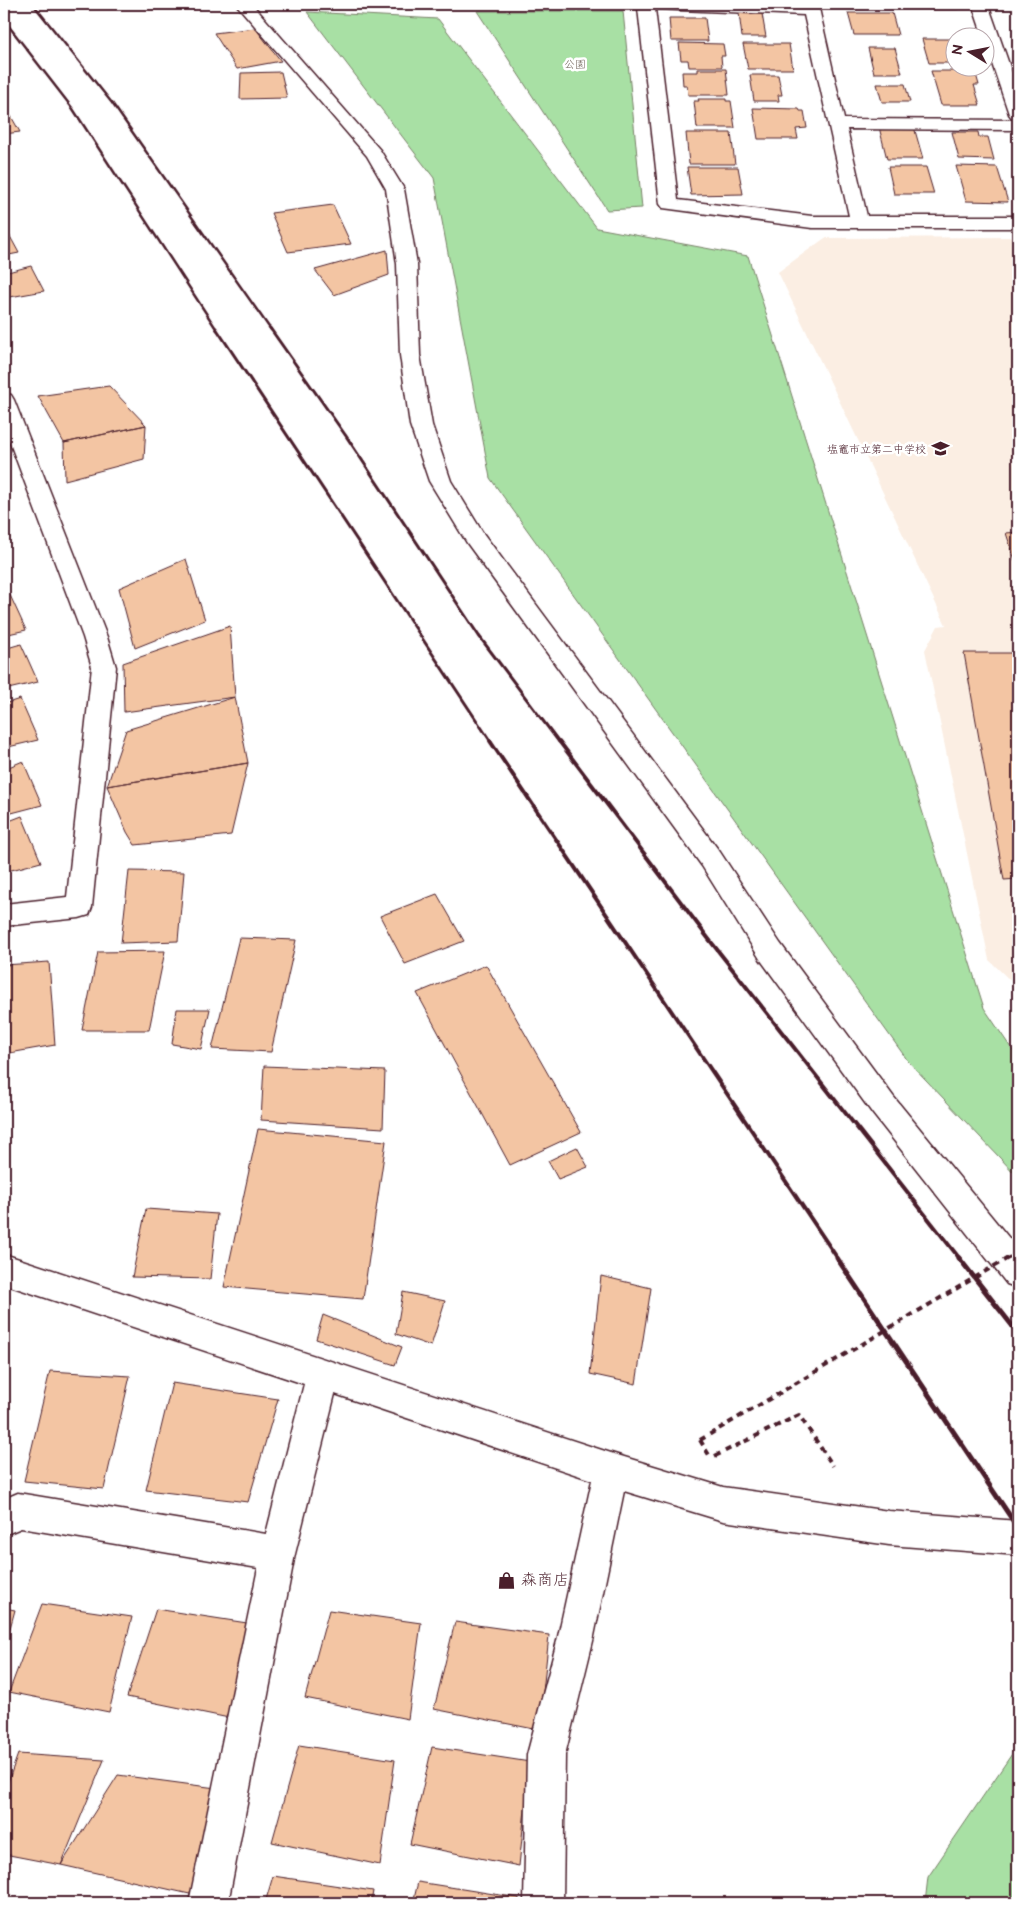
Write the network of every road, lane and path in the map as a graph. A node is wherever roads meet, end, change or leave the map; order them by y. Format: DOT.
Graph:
graph roads {
  1 [pos="244,4"];
  2 [pos="642,4"];
  3 [pos="646,4"];
  4 [pos="980,4"];
  5 [pos="811,7"];
  6 [pos="1018,114"];
  7 [pos="838,124"];
  8 [pos="1018,125"];
  9 [pos="859,222"];
  10 [pos="1018,222"];
  11 [pos="4,400"];
  12 [pos="4,915"];
  13 [pos="1018,1252"];
  14 [pos="4,1269"];
  15 [pos="1018,1273"];
  16 [pos="323,1375"];
  17 [pos="834,1466"];
  18 [pos="611,1470"];
  19 [pos="4,1518"];
  20 [pos="1018,1538"];
  21 [pos="278,1554"];
  22 [pos="208,1903"];
  23 [pos="543,1903"];
  1 -- 15 [label="street"];
  2 -- 3 [label="street"];
  3 -- 5 [label="street"];
  3 -- 9 [label="street"];
  4 -- 6 [label="street"];
  5 -- 7 [label="street"];
  7 -- 8 [label="street"];
  7 -- 9 [label="street"];
  9 -- 10 [label="street"];
  11 -- 12 [label="street"];
  13 -- 17 [label="path, bridge"];
  14 -- 16 [label="street"];
  16 -- 18 [label="street"];
  16 -- 21 [label="street"];
  18 -- 20 [label="street"];
  18 -- 23 [label="street"];
  19 -- 21 [label="street"];
  21 -- 22 [label="street"];
}
